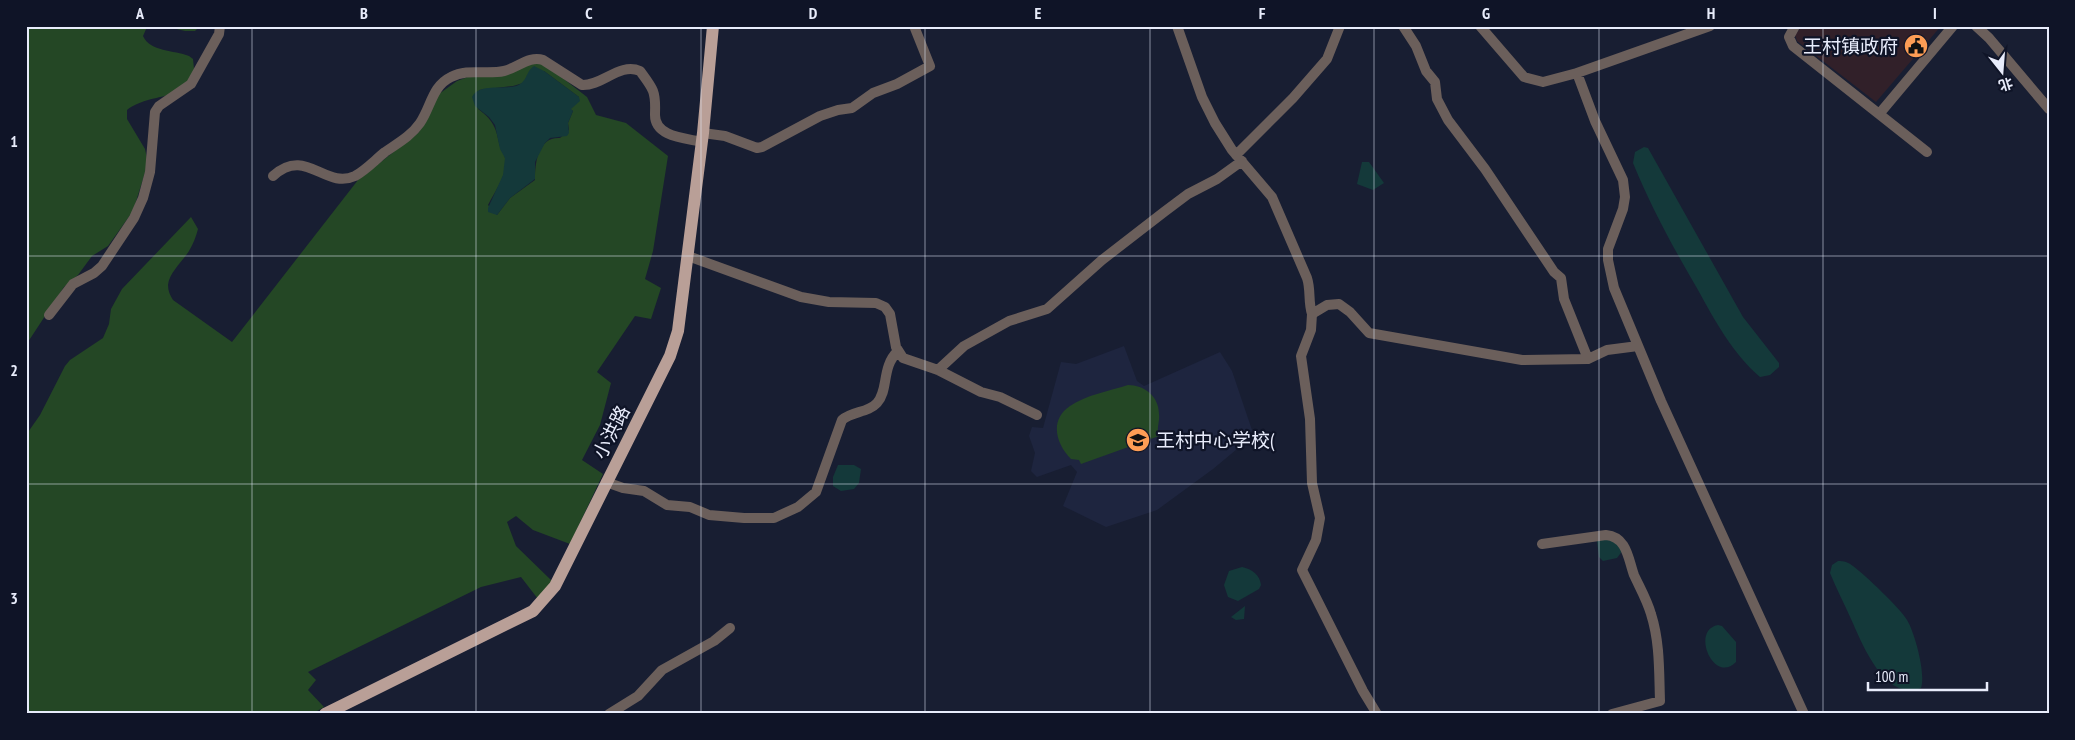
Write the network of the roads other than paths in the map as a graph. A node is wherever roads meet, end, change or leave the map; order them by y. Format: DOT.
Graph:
graph roads {
  1 [pos="220,26"];
  2 [pos="914,26"];
  3 [pos="1177,26"];
  4 [pos="1340,26"];
  5 [pos="1403,26"];
  6 [pos="1480,26"];
  7 [pos="1710,26"];
  8 [pos="1795,26"];
  9 [pos="1953,26"];
  10 [pos="1976,26"];
  11 [pos="715,27"];
  12 [pos="1577,73"];
  13 [pos="2049,108"];
  14 [pos="1880,113"];
  15 [pos="703,138"];
  16 [pos="1927,152"];
  17 [pos="1239,158"];
  18 [pos="273,176"];
  19 [pos="688,256"];
  20 [pos="1312,314"];
  21 [pos="49,315"];
  22 [pos="1638,346"];
  23 [pos="898,351"];
  24 [pos="1588,359"];
  25 [pos="938,370"];
  26 [pos="1036,415"];
  27 [pos="606,482"];
  28 [pos="1542,544"];
  29 [pos="730,628"];
  30 [pos="325,714"];
  31 [pos="609,714"];
  32 [pos="1377,714"];
  33 [pos="1612,714"];
  34 [pos="1804,714"];
  1 -- 21 [label="street"];
  2 -- 15 [label="street"];
  3 -- 17 [label="street"];
  4 -- 17 [label="street"];
  5 -- 24 [label="street"];
  6 -- 12 [label="street"];
  7 -- 12 [label="street"];
  8 -- 14 [label="street"];
  9 -- 14 [label="street"];
  10 -- 13 [label="street"];
  11 -- 15 [label="main road, 小洪路"];
  12 -- 22 [label="street"];
  14 -- 16 [label="street"];
  15 -- 18 [label="street"];
  15 -- 19 [label="main road, 小洪路"];
  17 -- 20 [label="street"];
  17 -- 25 [label="street"];
  19 -- 23 [label="street"];
  19 -- 27 [label="main road, 小洪路"];
  20 -- 24 [label="street"];
  20 -- 32 [label="street"];
  22 -- 24 [label="street"];
  22 -- 34 [label="street"];
  23 -- 25 [label="street"];
  23 -- 27 [label="street"];
  25 -- 26 [label="street"];
  27 -- 30 [label="main road, 小洪路"];
  28 -- 33 [label="street"];
  29 -- 31 [label="street"];
}
